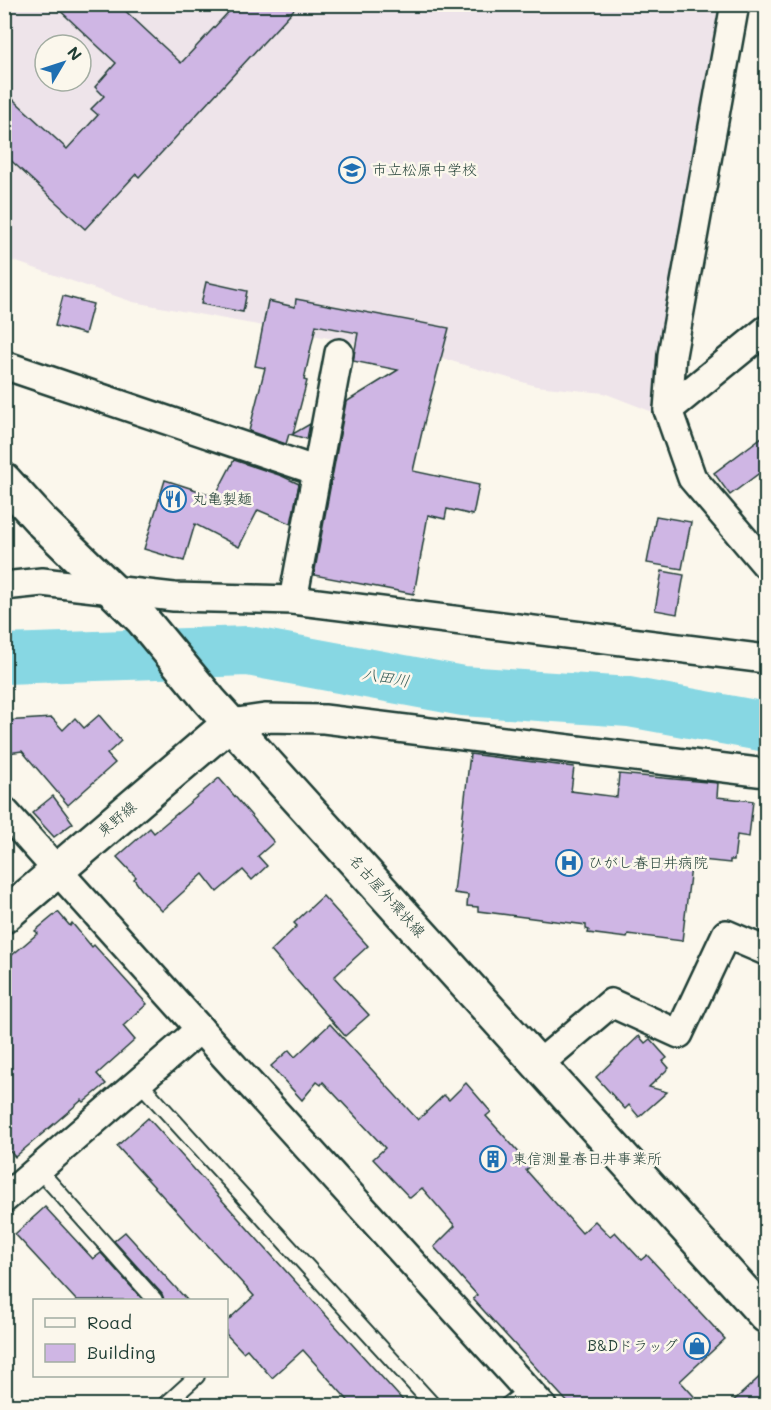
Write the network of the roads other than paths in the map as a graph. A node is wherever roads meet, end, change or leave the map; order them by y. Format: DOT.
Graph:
graph roads {
  1 [pos="735,4"];
  2 [pos="766,330"];
  3 [pos="339,353"];
  4 [pos="4,365"];
  5 [pos="668,410"];
  6 [pos="317,471"];
  7 [pos="4,480"];
  8 [pos="766,565"];
  9 [pos="4,586"];
  10 [pos="111,590"];
  11 [pos="293,600"];
  12 [pos="766,658"];
  13 [pos="220,712"];
  14 [pos="766,773"];
  15 [pos="4,811"];
  16 [pos="57,870"];
  17 [pos="4,916"];
  18 [pos="766,951"];
  19 [pos="200,1029"];
  20 [pos="539,1064"];
  21 [pos="139,1082"];
  22 [pos="39,1170"];
  23 [pos="4,1199"];
  24 [pos="154,1299"];
  25 [pos="766,1316"];
  26 [pos="196,1377"];
  27 [pos="535,1397"];
  28 [pos="164,1406"];
  29 [pos="434,1406"];
  30 [pos="506,1406"];
  1 -- 5 [label="street"];
  2 -- 5 [label="street"];
  3 -- 6 [label="street"];
  4 -- 6 [label="street"];
  5 -- 8 [label="street"];
  6 -- 11 [label="street"];
  7 -- 10 [label="main road, 名古屋外環状線"];
  9 -- 10 [label="street"];
  10 -- 11 [label="street"];
  10 -- 13 [label="main road, 名古屋外環状線"];
  11 -- 12 [label="street"];
  13 -- 14 [label="street"];
  13 -- 16 [label="main road, 東野線"];
  13 -- 20 [label="main road, 名古屋外環状線"];
  15 -- 16 [label="street"];
  16 -- 17 [label="main road, 東野線"];
  16 -- 19 [label="street"];
  18 -- 20 [label="street"];
  19 -- 21 [label="street"];
  19 -- 27 [label="street"];
  20 -- 25 [label="main road, 名古屋外環状線"];
  21 -- 22 [label="street"];
  21 -- 29 [label="lane"];
  22 -- 23 [label="street"];
  22 -- 24 [label="lane"];
  26 -- 28 [label="lane"];
  27 -- 30 [label="lane"];
}
